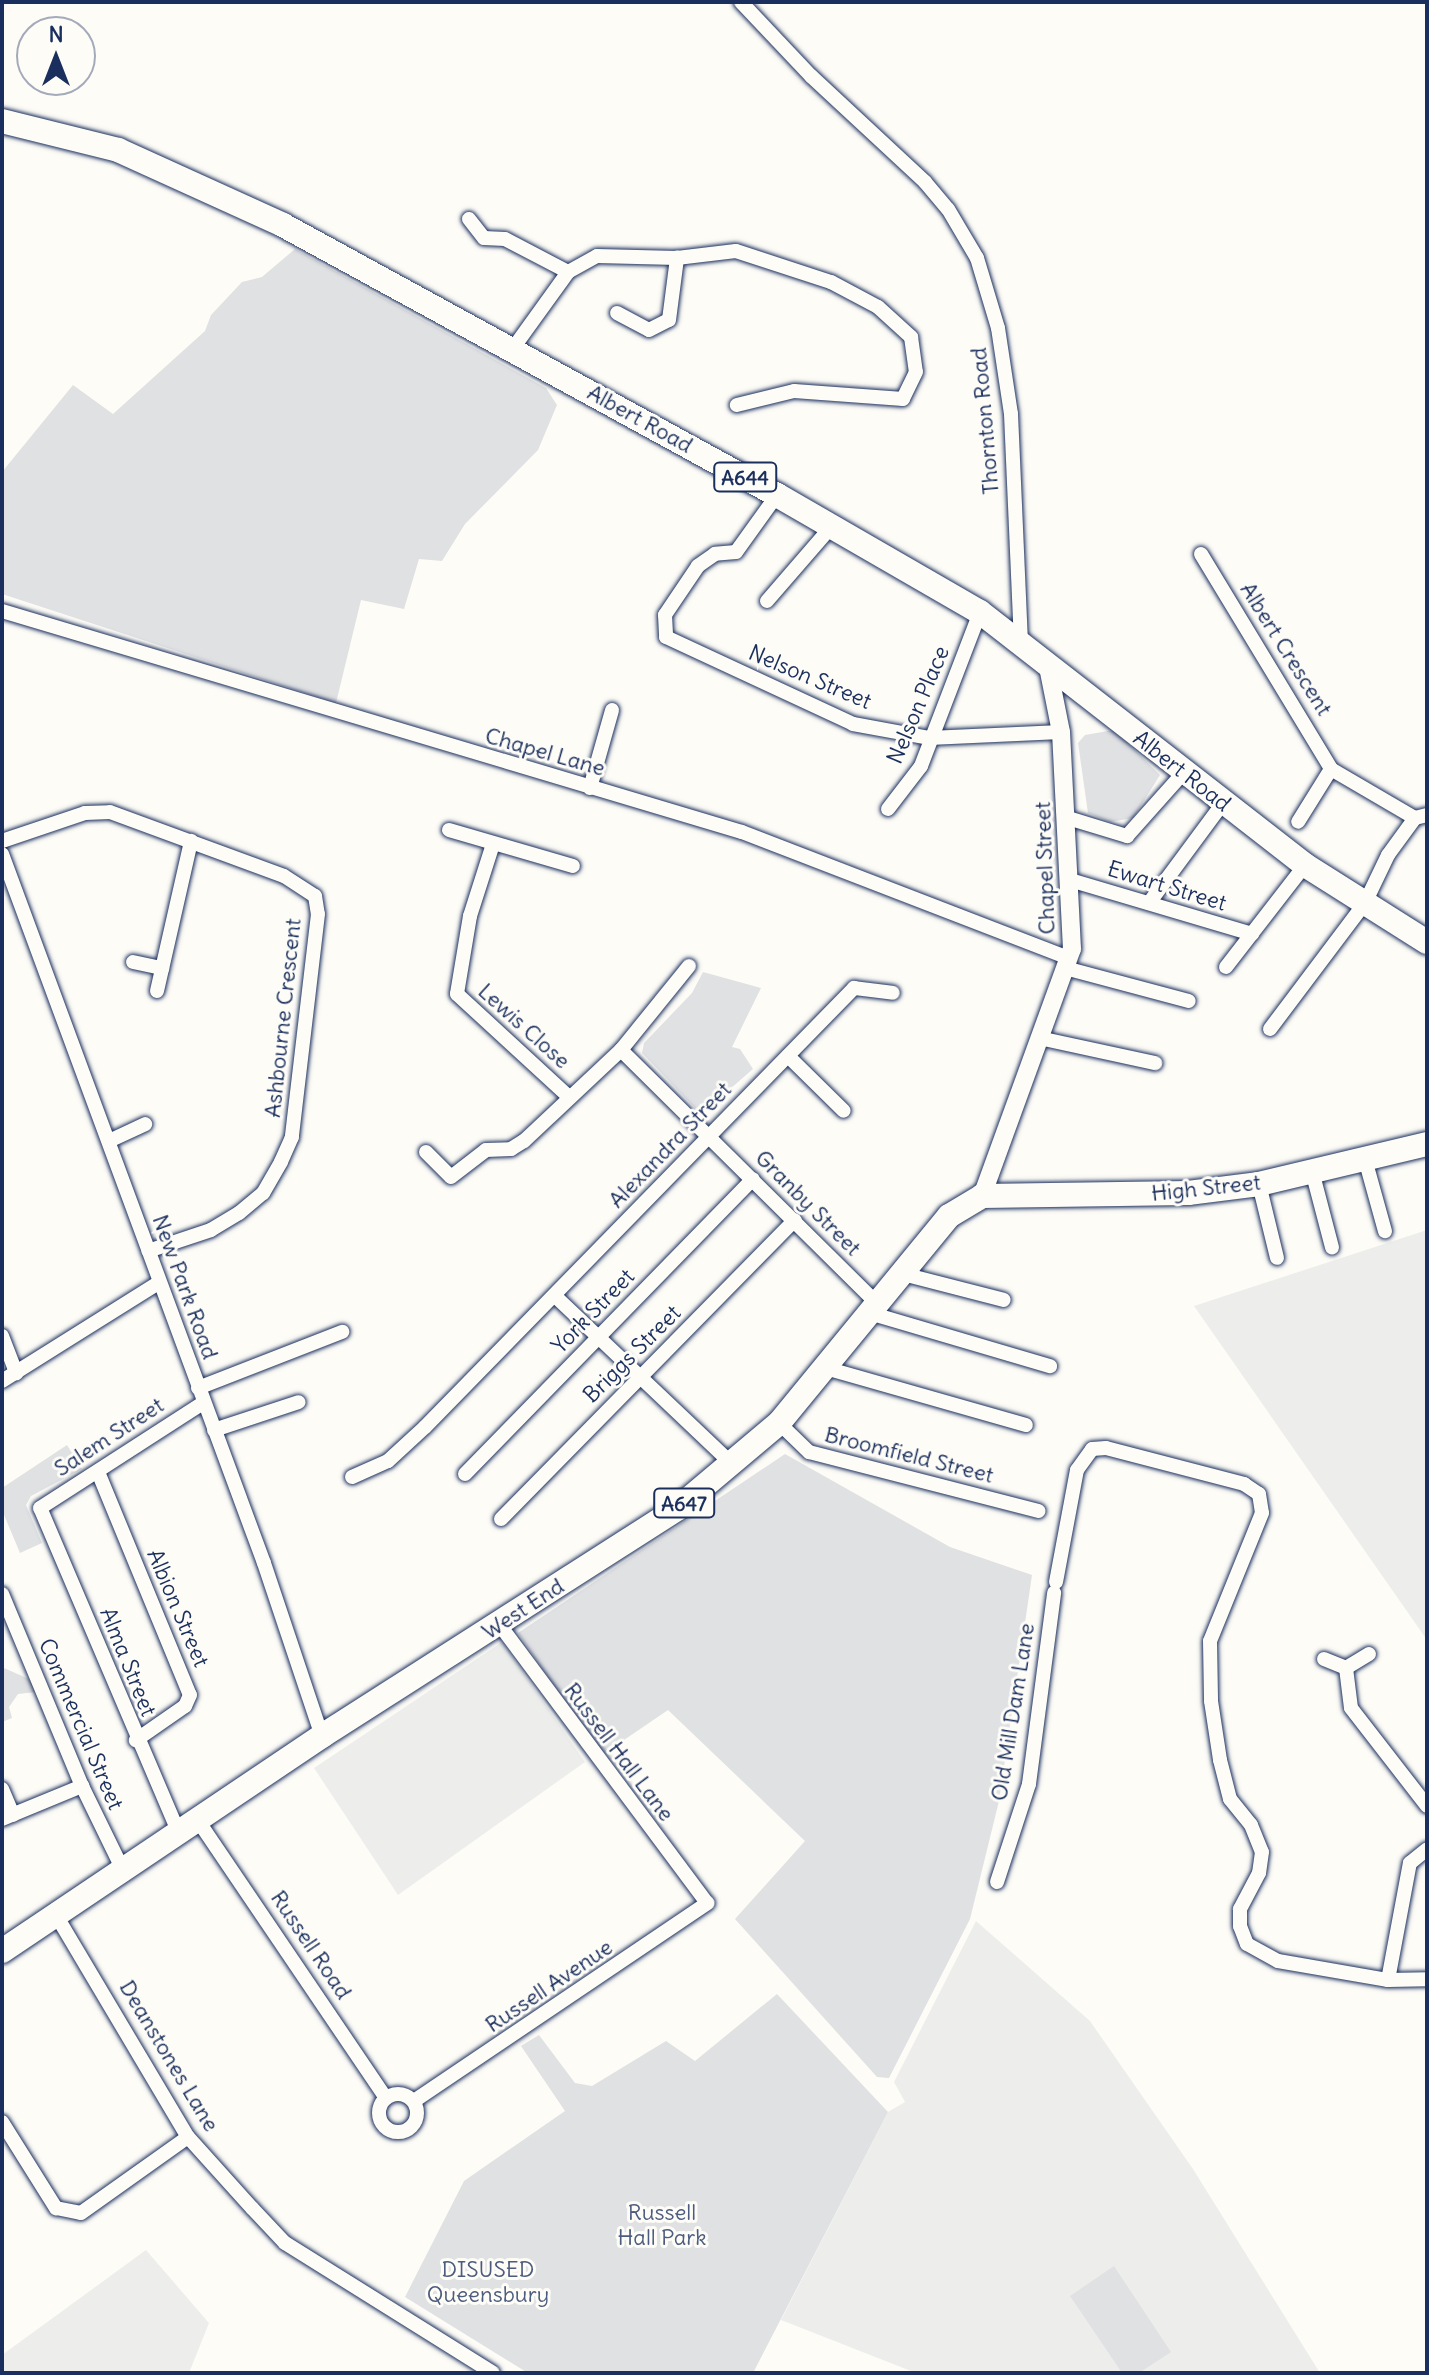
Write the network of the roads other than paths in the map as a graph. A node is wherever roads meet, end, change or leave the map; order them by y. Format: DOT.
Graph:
graph roads {
  1 [pos="741,2"];
  2 [pos="2,121"];
  3 [pos="469,219"];
  4 [pos="677,258"];
  5 [pos="568,272"];
  6 [pos="617,313"];
  7 [pos="514,347"];
  8 [pos="737,405"];
  9 [pos="777,495"];
  10 [pos="831,527"];
  11 [pos="1201,554"];
  12 [pos="767,601"];
  13 [pos="2,611"];
  14 [pos="980,612"];
  15 [pos="1021,644"];
  16 [pos="1048,667"];
  17 [pos="612,710"];
  18 [pos="1061,732"];
  19 [pos="929,738"];
  20 [pos="1331,769"];
  21 [pos="1184,772"];
  22 [pos="590,788"];
  23 [pos="1223,803"];
  24 [pos="888,809"];
  25 [pos="1421,816"];
  26 [pos="1068,818"];
  27 [pos="1298,822"];
  28 [pos="449,830"];
  29 [pos="2,841"];
  30 [pos="191,841"];
  31 [pos="493,844"];
  32 [pos="2,854"];
  33 [pos="1305,865"];
  34 [pos="573,866"];
  35 [pos="1070,880"];
  36 [pos="1149,903"];
  37 [pos="1365,903"];
  38 [pos="1252,934"];
  39 [pos="1427,942"];
  40 [pos="133,962"];
  41 [pos="1067,963"];
  42 [pos="689,966"];
  43 [pos="1226,967"];
  44 [pos="162,968"];
  45 [pos="157,991"];
  46 [pos="893,993"];
  47 [pos="1189,1001"];
  48 [pos="1270,1029"];
  49 [pos="1039,1038"];
  50 [pos="621,1050"];
  51 [pos="788,1056"];
  52 [pos="1155,1063"];
  53 [pos="569,1097"];
  54 [pos="844,1111"];
  55 [pos="145,1124"];
  56 [pos="710,1136"];
  57 [pos="109,1141"];
  58 [pos="1427,1144"];
  59 [pos="426,1152"];
  60 [pos="1365,1159"];
  61 [pos="1312,1171"];
  62 [pos="753,1179"];
  63 [pos="1259,1184"];
  64 [pos="982,1196"];
  65 [pos="795,1220"];
  66 [pos="1385,1231"];
  67 [pos="1332,1247"];
  68 [pos="148,1251"];
  69 [pos="1277,1258"];
  70 [pos="898,1273"];
  71 [pos="158,1283"];
  72 [pos="555,1296"];
  73 [pos="1004,1300"];
  74 [pos="870,1306"];
  75 [pos="342,1332"];
  76 [pos="2,1336"];
  77 [pos="598,1337"];
  78 [pos="1050,1366"];
  79 [pos="822,1367"];
  80 [pos="16,1373"];
  81 [pos="641,1377"];
  82 [pos="2,1381"];
  83 [pos="198,1388"];
  84 [pos="299,1402"];
  85 [pos="203,1403"];
  86 [pos="779,1423"];
  87 [pos="1026,1425"];
  88 [pos="214,1430"];
  89 [pos="733,1465"];
  90 [pos="98,1472"];
  91 [pos="465,1474"];
  92 [pos="352,1477"];
  93 [pos="40,1508"];
  94 [pos="1039,1511"];
  95 [pos="501,1519"];
  96 [pos="2,1594"];
  97 [pos="499,1624"];
  98 [pos="1369,1654"];
  99 [pos="1324,1659"];
  100 [pos="1346,1668"];
  101 [pos="322,1736"];
  102 [pos="136,1740"];
  103 [pos="82,1786"];
  104 [pos="2,1789"];
  105 [pos="1427,1806"];
  106 [pos="8,1817"];
  107 [pos="187,1825"];
  108 [pos="1427,1849"];
  109 [pos="123,1870"];
  110 [pos="997,1882"];
  111 [pos="707,1903"];
  112 [pos="56,1915"];
  113 [pos="2,1951"];
  114 [pos="1427,1979"];
  115 [pos="1388,1980"];
  116 [pos="386,2098"];
  117 [pos="414,2101"];
  118 [pos="2,2122"];
  119 [pos="188,2137"];
  120 [pos="493,2373"];
  1 -- 15 [label="street, Thornton Road"];
  2 -- 7 [label="main road, Albert Road / A644"];
  3 -- 5 [label="street"];
  4 -- 5 [label="street"];
  4 -- 6 [label="street"];
  4 -- 8 [label="street"];
  5 -- 7 [label="street"];
  7 -- 9 [label="main road, Albert Road / A644"];
  9 -- 10 [label="main road, Albert Road / A644"];
  9 -- 19 [label="street, Nelson Street"];
  10 -- 12 [label="street"];
  10 -- 14 [label="main road, Albert Road / A644"];
  11 -- 20 [label="street, Albert Crescent"];
  13 -- 22 [label="street, Chapel Lane"];
  14 -- 15 [label="main road, Albert Road / A644"];
  14 -- 19 [label="street, Nelson Place"];
  15 -- 16 [label="main road, Albert Road / A644"];
  16 -- 18 [label="street, Chapel Street"];
  16 -- 21 [label="main road, Albert Road / A644"];
  17 -- 22 [label="street"];
  18 -- 19 [label="street, Nelson Street"];
  18 -- 26 [label="street, Chapel Street"];
  19 -- 24 [label="street, Nelson Place"];
  20 -- 25 [label="street, Albert Crescent"];
  20 -- 27 [label="street"];
  21 -- 23 [label="main road, Albert Road / A644"];
  21 -- 26 [label="street"];
  22 -- 41 [label="street, Chapel Lane"];
  23 -- 33 [label="main road, Albert Road / A644"];
  23 -- 36 [label="street"];
  25 -- 37 [label="street"];
  26 -- 35 [label="street, Chapel Street"];
  28 -- 31 [label="street"];
  29 -- 30 [label="street, Ashbourne Crescent"];
  30 -- 44 [label="street"];
  30 -- 68 [label="street, Ashbourne Crescent"];
  31 -- 34 [label="street"];
  31 -- 53 [label="street, Lewis Close"];
  32 -- 57 [label="street, New Park Road"];
  33 -- 37 [label="main road, Albert Road / A644"];
  33 -- 38 [label="street"];
  35 -- 36 [label="street, Ewart Street"];
  35 -- 41 [label="street, Chapel Street"];
  36 -- 38 [label="street, Ewart Street"];
  37 -- 39 [label="main road, Albert Road / A644"];
  37 -- 48 [label="street"];
  38 -- 43 [label="street"];
  40 -- 44 [label="street"];
  41 -- 47 [label="street, Chapel Lane"];
  41 -- 49 [label="street, Chapel Street"];
  42 -- 50 [label="street"];
  44 -- 45 [label="street"];
  46 -- 51 [label="street, Alexandra Street"];
  49 -- 52 [label="street"];
  49 -- 64 [label="street, Chapel Street"];
  50 -- 53 [label="street"];
  50 -- 56 [label="street, Granby Street"];
  51 -- 54 [label="street"];
  51 -- 56 [label="street, Alexandra Street"];
  53 -- 59 [label="street"];
  55 -- 57 [label="street"];
  56 -- 62 [label="street, Granby Street"];
  56 -- 72 [label="street, Alexandra Street"];
  57 -- 68 [label="street, New Park Road"];
  58 -- 60 [label="main road, High Street"];
  60 -- 61 [label="main road, High Street"];
  60 -- 66 [label="street"];
  61 -- 63 [label="main road, High Street"];
  61 -- 67 [label="street"];
  62 -- 65 [label="street, Granby Street"];
  62 -- 77 [label="street, York Street"];
  63 -- 64 [label="main road, High Street"];
  63 -- 69 [label="street"];
  64 -- 70 [label="main road, West End / A647"];
  65 -- 74 [label="street, Granby Street"];
  65 -- 81 [label="street, Briggs Street"];
  68 -- 71 [label="street, New Park Road"];
  70 -- 73 [label="street"];
  70 -- 74 [label="main road, West End / A647"];
  71 -- 80 [label="street"];
  71 -- 83 [label="street, New Park Road"];
  72 -- 77 [label="street"];
  72 -- 92 [label="street, Alexandra Street"];
  74 -- 78 [label="street"];
  74 -- 79 [label="main road, West End / A647"];
  75 -- 83 [label="street"];
  76 -- 80 [label="street"];
  77 -- 81 [label="street"];
  77 -- 91 [label="street, York Street"];
  79 -- 86 [label="main road, West End / A647"];
  79 -- 87 [label="street"];
  80 -- 82 [label="street"];
  81 -- 89 [label="street"];
  81 -- 95 [label="street, Briggs Street"];
  83 -- 85 [label="street, New Park Road"];
  84 -- 88 [label="street"];
  85 -- 88 [label="street, New Park Road"];
  85 -- 90 [label="street, Salem Street"];
  86 -- 89 [label="main road, West End / A647"];
  86 -- 94 [label="street, Broomfield Street"];
  88 -- 101 [label="street, New Park Road"];
  89 -- 97 [label="main road, West End / A647"];
  90 -- 93 [label="street, Salem Street"];
  90 -- 102 [label="street, Albion Street"];
  93 -- 102 [label="street, Alma Street"];
  96 -- 103 [label="street, Commercial Street"];
  97 -- 101 [label="main road, West End / A647"];
  97 -- 111 [label="street, Russell Hall Lane"];
  98 -- 100 [label="street"];
  99 -- 100 [label="street"];
  100 -- 105 [label="street"];
  101 -- 107 [label="main road, West End / A647"];
  102 -- 107 [label="street, Alma Street"];
  103 -- 106 [label="street"];
  103 -- 109 [label="street, Commercial Street"];
  104 -- 106 [label="street"];
  107 -- 109 [label="main road, West End / A647"];
  107 -- 116 [label="street, Russell Road"];
  108 -- 115 [label="street"];
  109 -- 112 [label="main road, West End / A647"];
  110 -- 115 [label="street, Old Mill Dam Lane"];
  111 -- 117 [label="street, Russell Avenue"];
  112 -- 113 [label="main road, West End / A647"];
  112 -- 119 [label="street, Deanstones Lane"];
  114 -- 115 [label="street, Old Mill Dam Lane"];
  116 -- 117 [label="street"];
  116 -- 117 [label="street, Russell Road"];
  118 -- 119 [label="street"];
  119 -- 120 [label="street, Deanstones Lane"];
}
